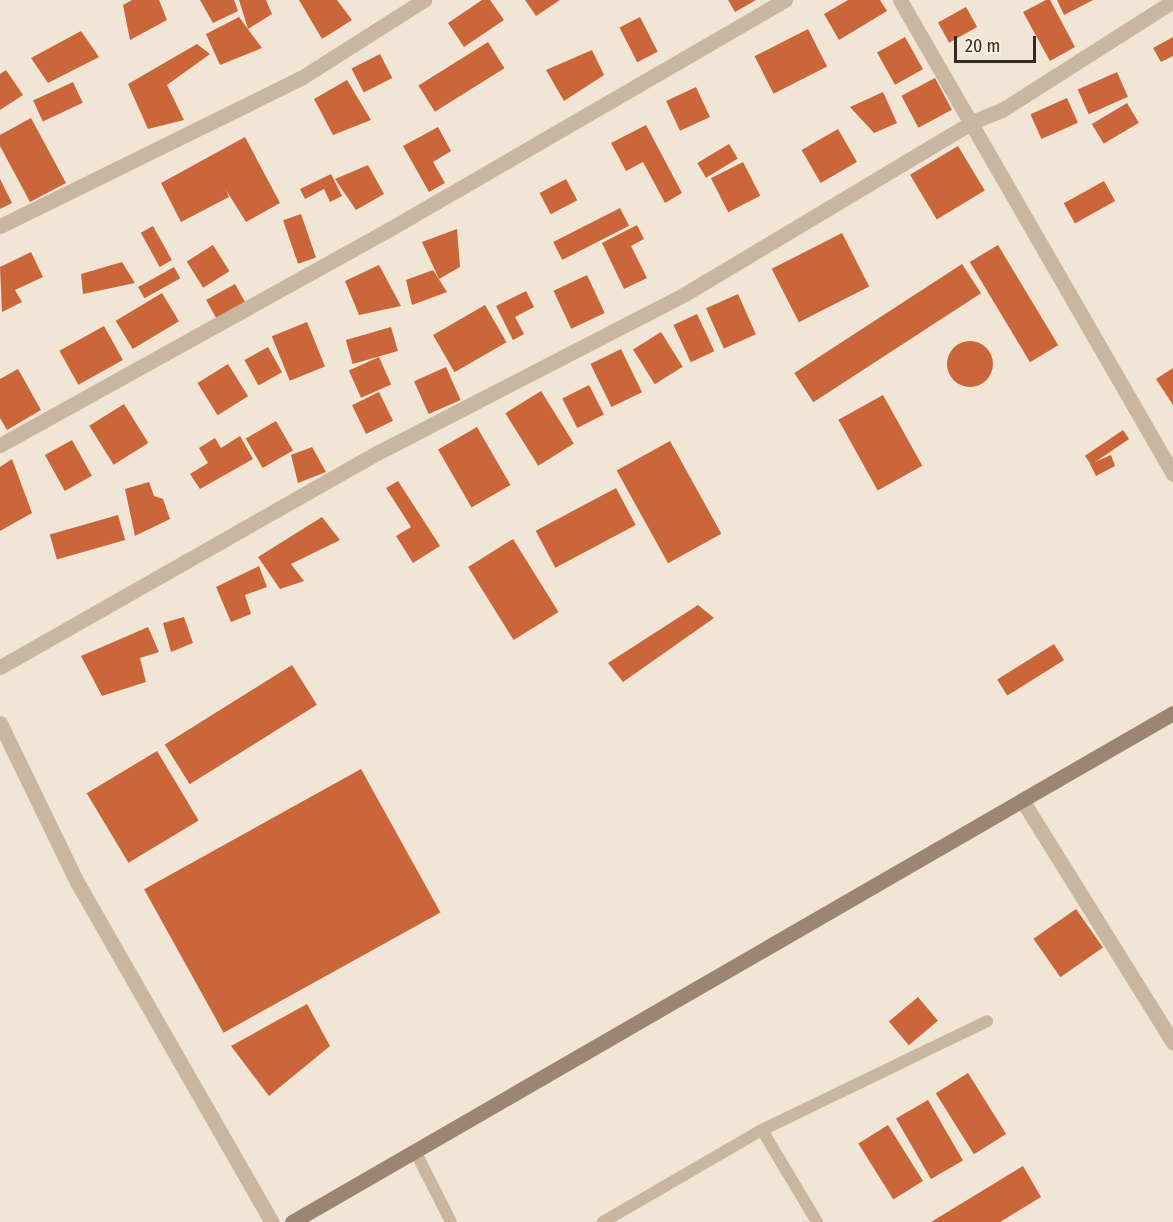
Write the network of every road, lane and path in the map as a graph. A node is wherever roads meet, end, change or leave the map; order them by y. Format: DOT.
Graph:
graph roads {
  1 [pos="424,0"];
  2 [pos="785,0"];
  3 [pos="900,0"];
  4 [pos="1173,1"];
  5 [pos="972,122"];
  6 [pos="0,226"];
  7 [pos="0,445"];
  8 [pos="1173,474"];
  9 [pos="0,667"];
  10 [pos="1173,713"];
  11 [pos="0,723"];
  12 [pos="1022,800"];
  13 [pos="987,1021"];
  14 [pos="1173,1042"];
  15 [pos="762,1130"];
  16 [pos="416,1153"];
  17 [pos="272,1222"];
  18 [pos="292,1222"];
  19 [pos="451,1222"];
  20 [pos="603,1222"];
  21 [pos="817,1222"];
  1 -- 6 [label="street"];
  2 -- 7 [label="street"];
  3 -- 5 [label="street"];
  4 -- 5 [label="street"];
  5 -- 8 [label="street"];
  5 -- 9 [label="street"];
  10 -- 12 [label="main road"];
  11 -- 17 [label="street"];
  12 -- 14 [label="street"];
  12 -- 16 [label="main road"];
  13 -- 15 [label="lane"];
  15 -- 20 [label="lane"];
  15 -- 21 [label="lane"];
  16 -- 18 [label="main road"];
  16 -- 19 [label="lane"];
}
